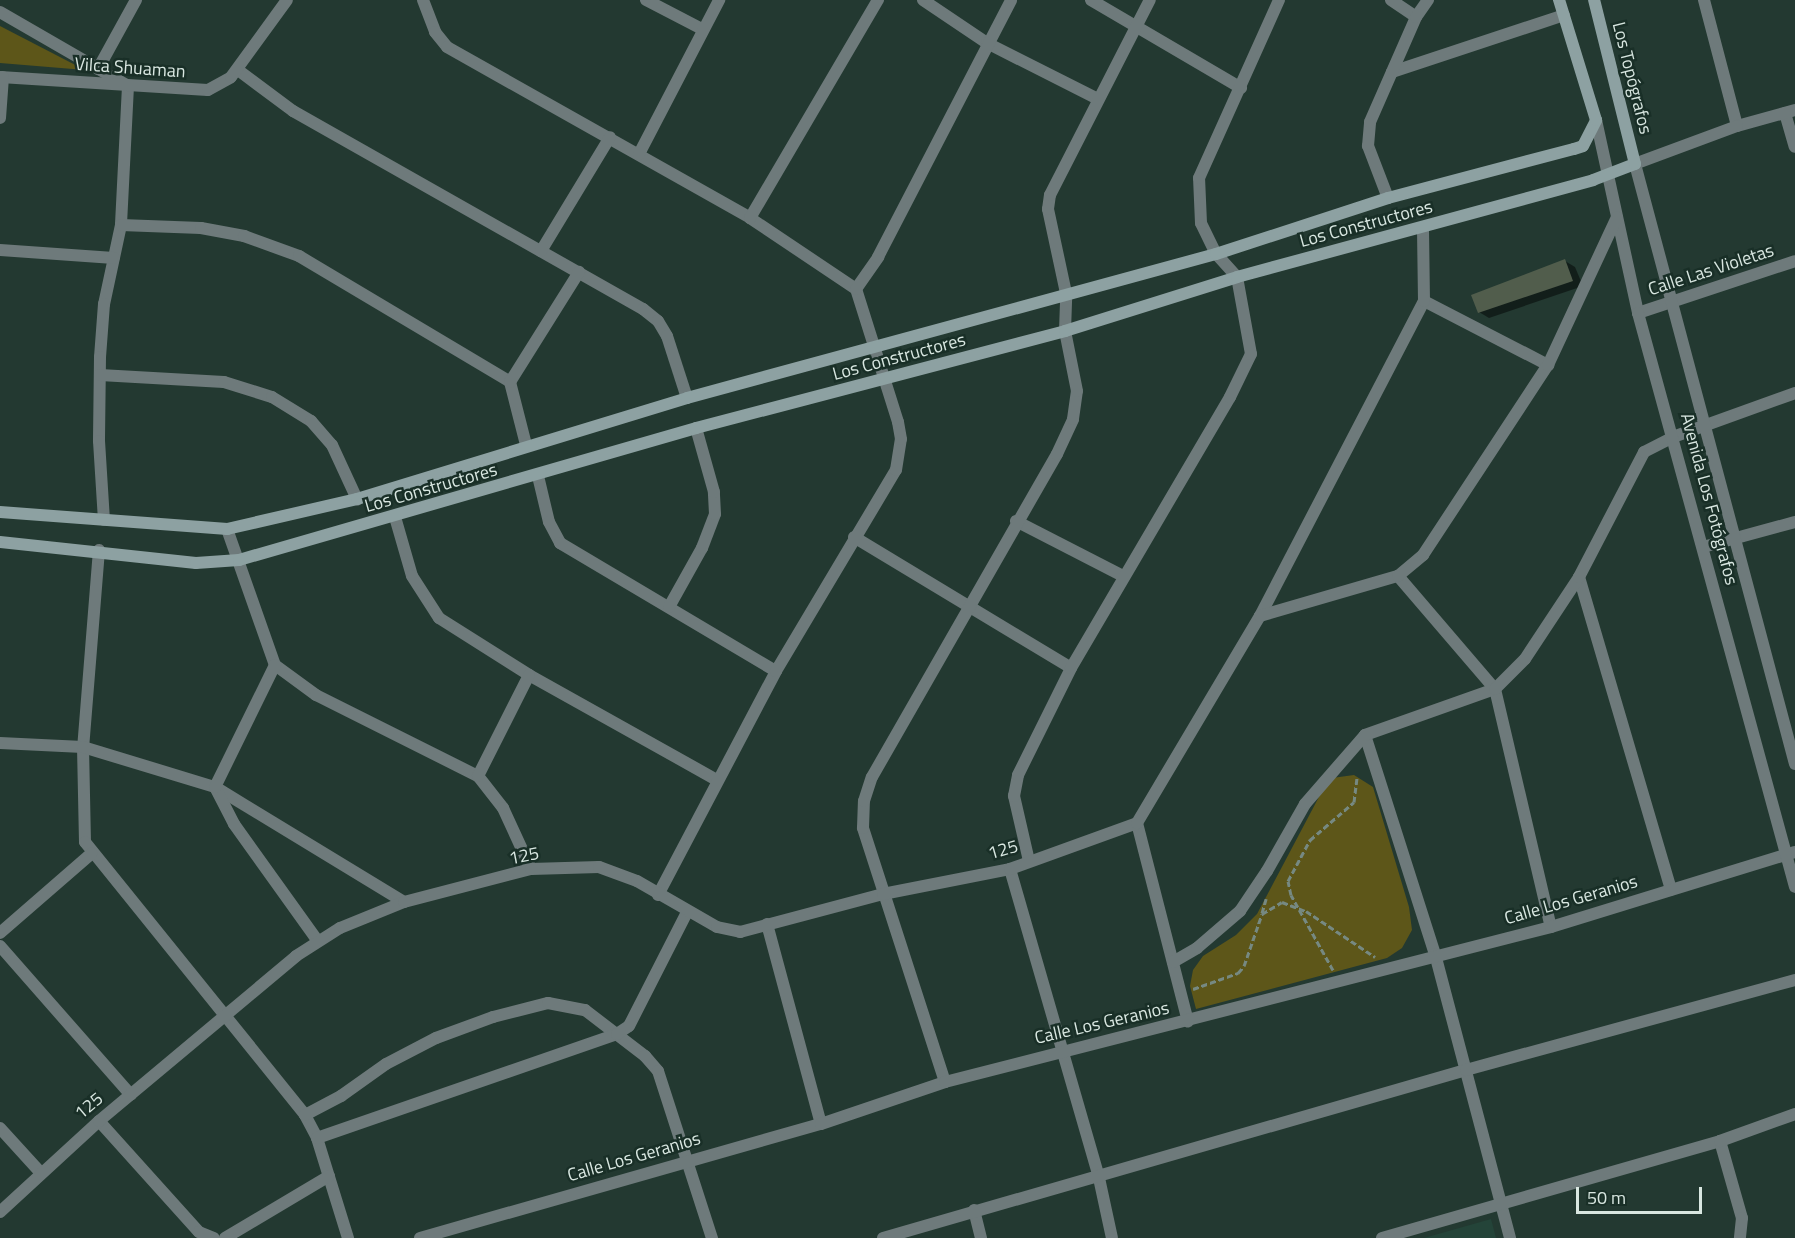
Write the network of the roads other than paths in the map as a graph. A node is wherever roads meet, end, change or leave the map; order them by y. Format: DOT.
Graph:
graph roads {
  1 [pos="136,0"];
  2 [pos="287,0"];
  3 [pos="423,0"];
  4 [pos="646,0"];
  5 [pos="719,0"];
  6 [pos="878,0"];
  7 [pos="923,0"];
  8 [pos="1011,0"];
  9 [pos="1090,0"];
  10 [pos="1150,0"];
  11 [pos="1280,0"];
  12 [pos="1391,0"];
  13 [pos="1428,0"];
  14 [pos="1559,0"];
  15 [pos="1594,0"];
  16 [pos="1704,0"];
  17 [pos="0,12"];
  18 [pos="1564,15"];
  19 [pos="1416,17"];
  20 [pos="1138,26"];
  21 [pos="702,29"];
  22 [pos="987,44"];
  23 [pos="98,69"];
  24 [pos="238,69"];
  25 [pos="1392,72"];
  26 [pos="2,77"];
  27 [pos="128,86"];
  28 [pos="1241,88"];
  29 [pos="1098,99"];
  30 [pos="1790,111"];
  31 [pos="0,118"];
  32 [pos="1596,120"];
  33 [pos="1737,126"];
  34 [pos="610,137"];
  35 [pos="1795,147"];
  36 [pos="639,154"];
  37 [pos="1635,164"];
  38 [pos="1608,174"];
  39 [pos="1388,198"];
  40 [pos="1617,217"];
  41 [pos="750,218"];
  42 [pos="121,225"];
  43 [pos="1423,228"];
  44 [pos="0,250"];
  45 [pos="541,251"];
  46 [pos="1216,254"];
  47 [pos="114,258"];
  48 [pos="1795,261"];
  49 [pos="579,272"];
  50 [pos="1236,278"];
  51 [pos="856,290"];
  52 [pos="1066,293"];
  53 [pos="1424,301"];
  54 [pos="1672,302"];
  55 [pos="1638,313"];
  56 [pos="1065,331"];
  57 [pos="874,347"];
  58 [pos="1548,365"];
  59 [pos="100,375"];
  60 [pos="886,379"];
  61 [pos="510,381"];
  62 [pos="1795,393"];
  63 [pos="687,398"];
  64 [pos="1705,425"];
  65 [pos="696,428"];
  66 [pos="1673,437"];
  67 [pos="526,446"];
  68 [pos="538,476"];
  69 [pos="357,499"];
  70 [pos="0,512"];
  71 [pos="395,517"];
  72 [pos="104,520"];
  73 [pos="1016,521"];
  74 [pos="1795,522"];
  75 [pos="227,529"];
  76 [pos="854,537"];
  77 [pos="1735,538"];
  78 [pos="0,542"];
  79 [pos="1703,547"];
  80 [pos="99,550"];
  81 [pos="238,560"];
  82 [pos="1123,576"];
  83 [pos="1398,576"];
  84 [pos="1579,577"];
  85 [pos="969,606"];
  86 [pos="669,607"];
  87 [pos="1260,616"];
  88 [pos="275,666"];
  89 [pos="1071,668"];
  90 [pos="776,670"];
  91 [pos="530,675"];
  92 [pos="1495,689"];
  93 [pos="1365,735"];
  94 [pos="0,743"];
  95 [pos="83,747"];
  96 [pos="1795,764"];
  97 [pos="478,776"];
  98 [pos="717,780"];
  99 [pos="214,787"];
  100 [pos="1137,823"];
  101 [pos="1791,853"];
  102 [pos="91,854"];
  103 [pos="1029,861"];
  104 [pos="531,869"];
  105 [pos="1010,869"];
  106 [pos="1795,887"];
  107 [pos="1671,890"];
  108 [pos="883,894"];
  109 [pos="658,895"];
  110 [pos="404,902"];
  111 [pos="687,912"];
  112 [pos="767,924"];
  113 [pos="1551,927"];
  114 [pos="0,933"];
  115 [pos="317,940"];
  116 [pos="0,946"];
  117 [pos="1435,954"];
  118 [pos="1173,962"];
  119 [pos="1795,980"];
  120 [pos="225,1017"];
  121 [pos="1188,1022"];
  122 [pos="617,1034"];
  123 [pos="1062,1050"];
  124 [pos="1466,1070"];
  125 [pos="945,1082"];
  126 [pos="131,1095"];
  127 [pos="1795,1114"];
  128 [pos="305,1115"];
  129 [pos="99,1121"];
  130 [pos="821,1124"];
  131 [pos="0,1128"];
  132 [pos="317,1138"];
  133 [pos="1720,1141"];
  134 [pos="689,1159"];
  135 [pos="40,1173"];
  136 [pos="329,1176"];
  137 [pos="1099,1178"];
  138 [pos="1500,1202"];
  139 [pos="975,1210"];
  140 [pos="0,1212"];
  141 [pos="195,1235"];
  142 [pos="214,1238"];
  143 [pos="225,1238"];
  144 [pos="348,1238"];
  145 [pos="420,1238"];
  146 [pos="712,1238"];
  147 [pos="883,1238"];
  148 [pos="981,1238"];
  149 [pos="1112,1238"];
  150 [pos="1382,1238"];
  151 [pos="1510,1238"];
  152 [pos="1740,1238"];
  1 -- 23 [label="street"];
  2 -- 24 [label="street, Vilca Shuaman"];
  3 -- 34 [label="street"];
  4 -- 21 [label="street"];
  5 -- 21 [label="street"];
  6 -- 41 [label="street"];
  7 -- 22 [label="street"];
  8 -- 22 [label="street"];
  9 -- 20 [label="street"];
  10 -- 20 [label="street"];
  11 -- 28 [label="street"];
  12 -- 19 [label="street"];
  13 -- 19 [label="street"];
  14 -- 18 [label="main road"];
  15 -- 37 [label="main road, Los Topógrafos"];
  16 -- 33 [label="street"];
  17 -- 23 [label="street"];
  18 -- 25 [label="street"];
  18 -- 32 [label="main road"];
  19 -- 25 [label="street"];
  20 -- 28 [label="street"];
  20 -- 29 [label="street"];
  21 -- 36 [label="street"];
  22 -- 29 [label="street"];
  22 -- 51 [label="street"];
  23 -- 27 [label="street"];
  24 -- 27 [label="street, Vilca Shuaman"];
  24 -- 45 [label="street"];
  25 -- 39 [label="street"];
  26 -- 27 [label="street, Vilca Shuaman"];
  26 -- 31 [label="street"];
  27 -- 42 [label="street"];
  28 -- 46 [label="street"];
  29 -- 52 [label="street"];
  30 -- 33 [label="street, Los Constructores"];
  30 -- 35 [label="street"];
  32 -- 38 [label="street, Avenida Los Fotógrafos"];
  32 -- 39 [label="main road, Los Constructores"];
  33 -- 37 [label="street, Los Constructores"];
  34 -- 36 [label="street"];
  34 -- 45 [label="street"];
  36 -- 41 [label="street"];
  37 -- 38 [label="main road, Los Constructores"];
  37 -- 54 [label="street"];
  38 -- 40 [label="street, Avenida Los Fotógrafos"];
  38 -- 43 [label="main road, Los Constructores"];
  39 -- 46 [label="main road, Los Constructores"];
  40 -- 55 [label="street, Avenida Los Fotógrafos"];
  40 -- 58 [label="street"];
  41 -- 51 [label="street"];
  42 -- 47 [label="street"];
  42 -- 61 [label="street"];
  43 -- 50 [label="main road, Los Constructores"];
  43 -- 53 [label="street"];
  44 -- 47 [label="street"];
  45 -- 49 [label="street"];
  46 -- 50 [label="street"];
  46 -- 52 [label="main road, Los Constructores"];
  47 -- 59 [label="street"];
  48 -- 54 [label="street, Calle Las Violetas"];
  49 -- 61 [label="street"];
  49 -- 63 [label="street"];
  50 -- 56 [label="main road, Los Constructores"];
  50 -- 82 [label="street"];
  51 -- 57 [label="street"];
  52 -- 56 [label="street"];
  52 -- 57 [label="main road, Los Constructores"];
  53 -- 58 [label="street"];
  53 -- 87 [label="street"];
  54 -- 55 [label="street, Calle Las Violetas"];
  54 -- 64 [label="street"];
  55 -- 66 [label="street, Avenida Los Fotógrafos"];
  56 -- 60 [label="main road, Los Constructores"];
  56 -- 73 [label="street"];
  57 -- 60 [label="street"];
  57 -- 63 [label="main road, Los Constructores"];
  58 -- 83 [label="street"];
  59 -- 69 [label="street"];
  59 -- 72 [label="street"];
  60 -- 65 [label="main road, Los Constructores"];
  60 -- 76 [label="street"];
  61 -- 67 [label="street"];
  62 -- 64 [label="street"];
  63 -- 67 [label="main road, Los Constructores"];
  64 -- 66 [label="street"];
  64 -- 77 [label="street"];
  65 -- 68 [label="main road, Los Constructores"];
  65 -- 86 [label="street"];
  66 -- 79 [label="street, Avenida Los Fotógrafos"];
  66 -- 84 [label="street"];
  67 -- 69 [label="main road, Los Constructores"];
  68 -- 71 [label="main road, Los Constructores"];
  68 -- 86 [label="street"];
  69 -- 75 [label="main road, Los Constructores"];
  70 -- 72 [label="main road, Los Constructores"];
  71 -- 81 [label="main road, Los Constructores"];
  71 -- 91 [label="street"];
  72 -- 75 [label="main road, Los Constructores"];
  73 -- 82 [label="street"];
  73 -- 85 [label="street"];
  74 -- 77 [label="street"];
  75 -- 81 [label="street"];
  76 -- 85 [label="street"];
  76 -- 90 [label="street"];
  77 -- 79 [label="street"];
  77 -- 96 [label="street"];
  78 -- 80 [label="main road, Los Constructores"];
  79 -- 101 [label="street, Avenida Los Fotógrafos"];
  80 -- 81 [label="main road, Los Constructores"];
  80 -- 95 [label="street"];
  81 -- 88 [label="street"];
  82 -- 89 [label="street"];
  83 -- 87 [label="street"];
  83 -- 92 [label="street"];
  84 -- 92 [label="street"];
  84 -- 107 [label="street"];
  85 -- 89 [label="street"];
  85 -- 108 [label="street"];
  86 -- 90 [label="street"];
  87 -- 100 [label="street"];
  88 -- 97 [label="street"];
  88 -- 99 [label="street"];
  89 -- 103 [label="street"];
  90 -- 98 [label="street"];
  91 -- 97 [label="street"];
  91 -- 98 [label="street"];
  92 -- 93 [label="street"];
  92 -- 113 [label="street"];
  93 -- 117 [label="street"];
  93 -- 118 [label="street"];
  94 -- 95 [label="street"];
  95 -- 99 [label="street"];
  95 -- 102 [label="street"];
  97 -- 104 [label="street"];
  98 -- 109 [label="street"];
  99 -- 110 [label="street"];
  99 -- 115 [label="street"];
  100 -- 103 [label="street, 125"];
  100 -- 118 [label="street"];
  101 -- 106 [label="street, Avenida Los Fotógrafos"];
  101 -- 107 [label="street, Calle Los Geranios"];
  102 -- 114 [label="street"];
  102 -- 120 [label="street"];
  103 -- 105 [label="street, 125"];
  104 -- 109 [label="street, 125"];
  104 -- 110 [label="street, 125"];
  105 -- 108 [label="street, 125"];
  105 -- 123 [label="street"];
  107 -- 113 [label="street, Calle Los Geranios"];
  108 -- 112 [label="street, 125"];
  108 -- 125 [label="street"];
  109 -- 111 [label="street, 125"];
  110 -- 115 [label="street, 125"];
  111 -- 112 [label="street, 125"];
  111 -- 122 [label="street"];
  112 -- 130 [label="street"];
  113 -- 117 [label="street, Calle Los Geranios"];
  115 -- 120 [label="street, 125"];
  116 -- 126 [label="street"];
  117 -- 121 [label="street, Calle Los Geranios"];
  117 -- 124 [label="street"];
  118 -- 121 [label="street"];
  119 -- 124 [label="street"];
  120 -- 126 [label="street, 125"];
  120 -- 128 [label="street"];
  121 -- 123 [label="street, Calle Los Geranios"];
  122 -- 128 [label="street"];
  122 -- 132 [label="street"];
  122 -- 134 [label="street"];
  123 -- 125 [label="street, Calle Los Geranios"];
  123 -- 137 [label="street"];
  124 -- 137 [label="street"];
  124 -- 138 [label="street"];
  125 -- 130 [label="street, Calle Los Geranios"];
  126 -- 129 [label="street, 125"];
  127 -- 133 [label="street"];
  128 -- 132 [label="street"];
  129 -- 135 [label="street, 125"];
  129 -- 141 [label="street"];
  130 -- 134 [label="street, Calle Los Geranios"];
  131 -- 135 [label="street"];
  132 -- 136 [label="street"];
  133 -- 138 [label="street"];
  133 -- 152 [label="street"];
  134 -- 145 [label="street, Calle Los Geranios"];
  134 -- 146 [label="street"];
  135 -- 140 [label="street, 125"];
  136 -- 143 [label="street"];
  136 -- 144 [label="street"];
  137 -- 139 [label="street"];
  137 -- 149 [label="street"];
  138 -- 150 [label="street"];
  138 -- 151 [label="street"];
  139 -- 147 [label="street"];
  139 -- 148 [label="street"];
  141 -- 142 [label="street"];
}
